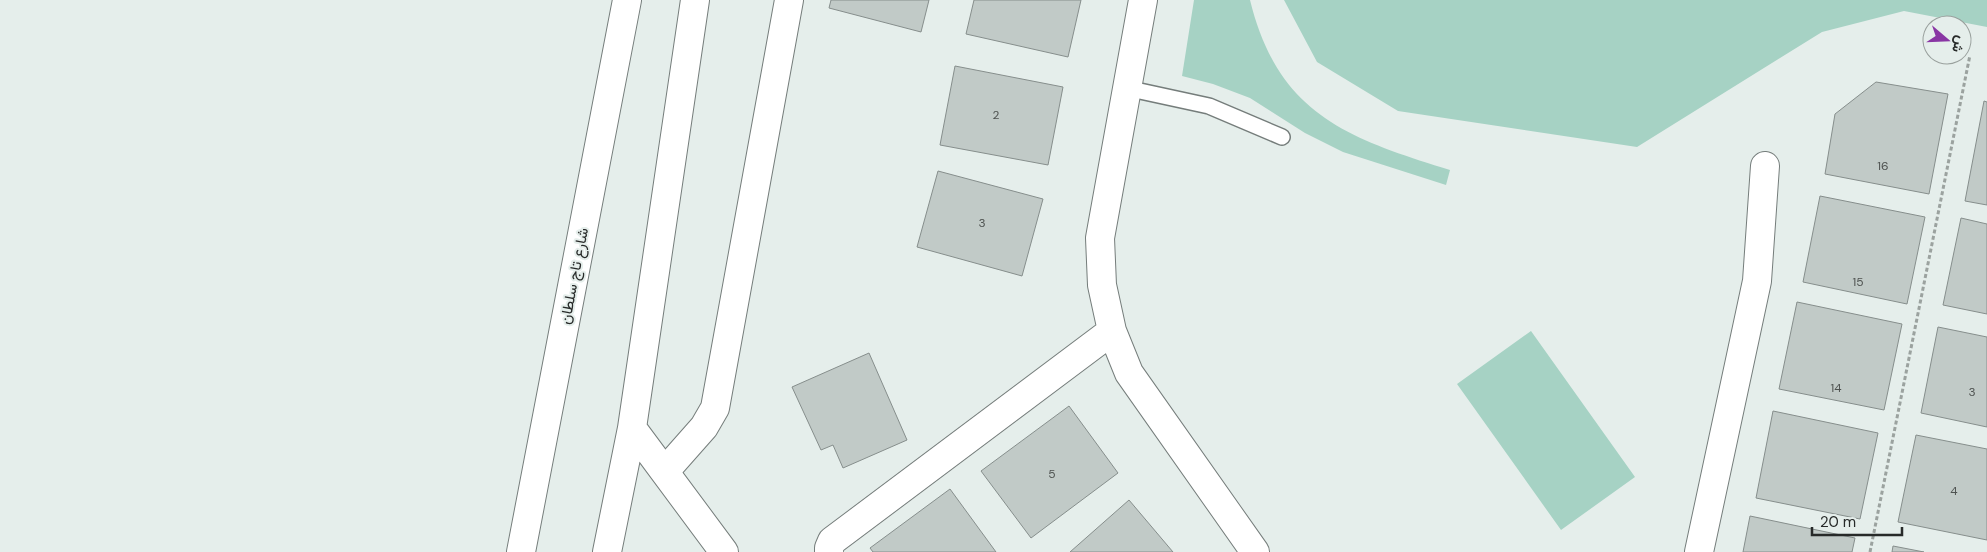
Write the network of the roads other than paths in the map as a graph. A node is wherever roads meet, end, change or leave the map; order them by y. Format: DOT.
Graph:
graph roads {
  1 [pos="628,0"];
  2 [pos="695,0"];
  3 [pos="789,0"];
  4 [pos="1143,0"];
  5 [pos="1126,88"];
  6 [pos="1282,137"];
  7 [pos="1765,166"];
  8 [pos="1112,331"];
  9 [pos="632,428"];
  10 [pos="666,470"];
  11 [pos="521,552"];
  12 [pos="606,552"];
  13 [pos="724,552"];
  14 [pos="829,552"];
  15 [pos="1255,552"];
  16 [pos="1699,552"];
  1 -- 11 [label="street, شارع تاج سلطان"];
  2 -- 9 [label="street"];
  3 -- 10 [label="street"];
  4 -- 5 [label="street"];
  5 -- 6 [label="lane"];
  5 -- 8 [label="street"];
  7 -- 16 [label="street"];
  8 -- 14 [label="street"];
  8 -- 15 [label="street"];
  9 -- 10 [label="street"];
  9 -- 12 [label="street"];
  10 -- 13 [label="street"];
}
